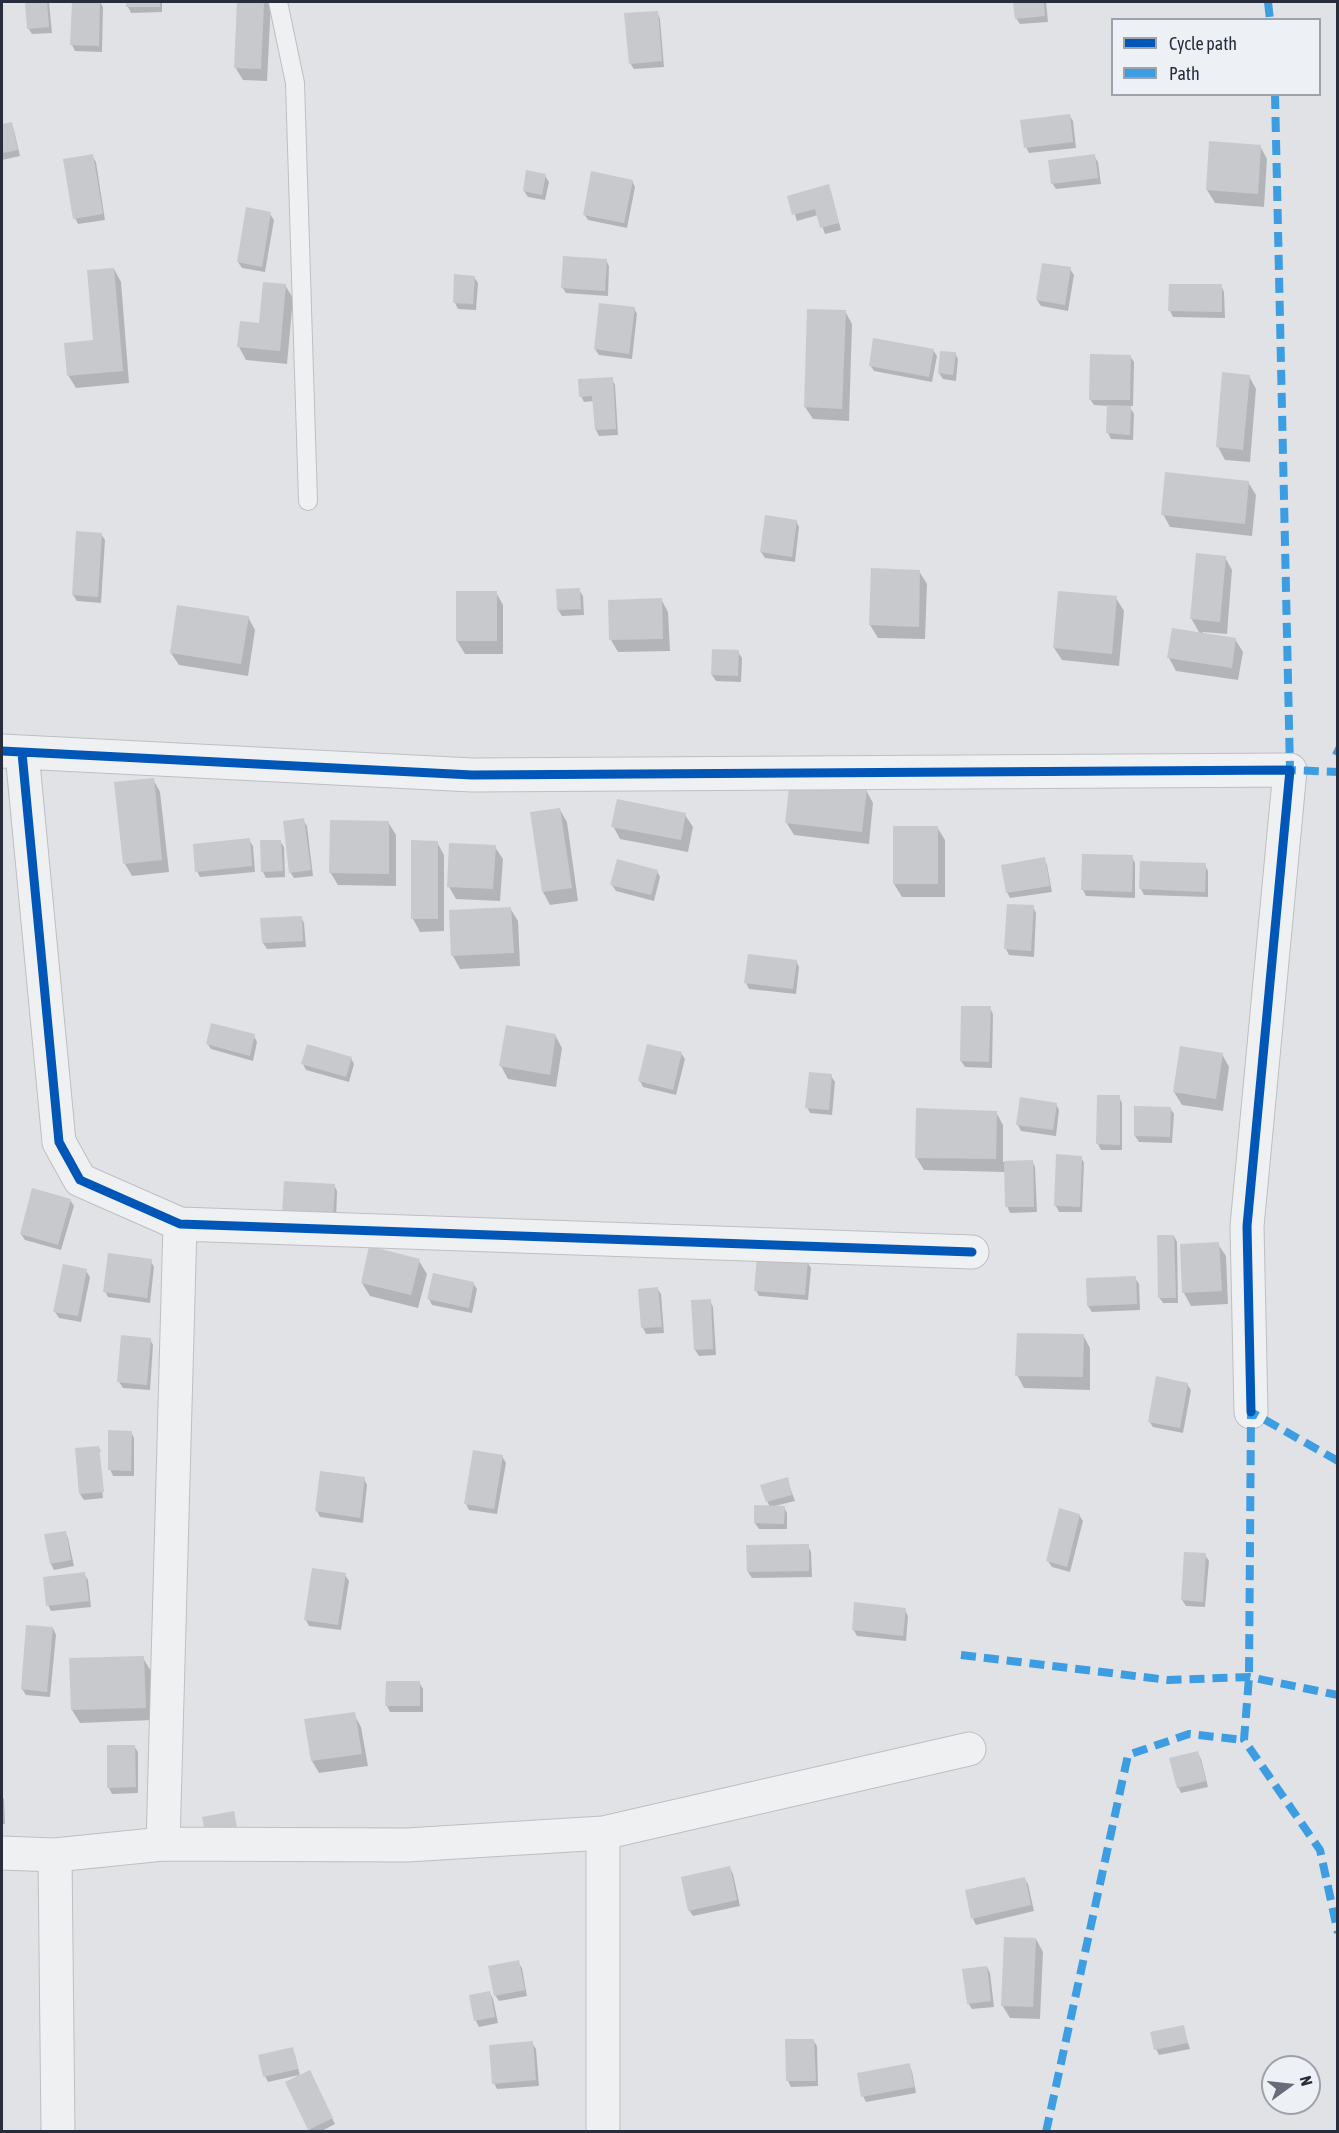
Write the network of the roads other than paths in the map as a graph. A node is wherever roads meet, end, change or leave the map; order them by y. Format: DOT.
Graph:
graph roads {
  1 [pos="278,2"];
  2 [pos="308,501"];
  3 [pos="12,752"];
  4 [pos="180,1224"];
  5 [pos="972,1252"];
  6 [pos="1251,1412"];
  7 [pos="969,1749"];
  8 [pos="603,1833"];
  9 [pos="163,1844"];
  10 [pos="2,1853"];
  11 [pos="55,1856"];
  12 [pos="58,2132"];
  13 [pos="603,2132"];
  1 -- 2 [label="lane"];
  3 -- 4 [label="street"];
  3 -- 6 [label="street"];
  4 -- 5 [label="street"];
  4 -- 9 [label="street"];
  7 -- 8 [label="street"];
  8 -- 9 [label="street"];
  8 -- 13 [label="street"];
  9 -- 11 [label="street"];
  10 -- 11 [label="street"];
  11 -- 12 [label="street"];
}
